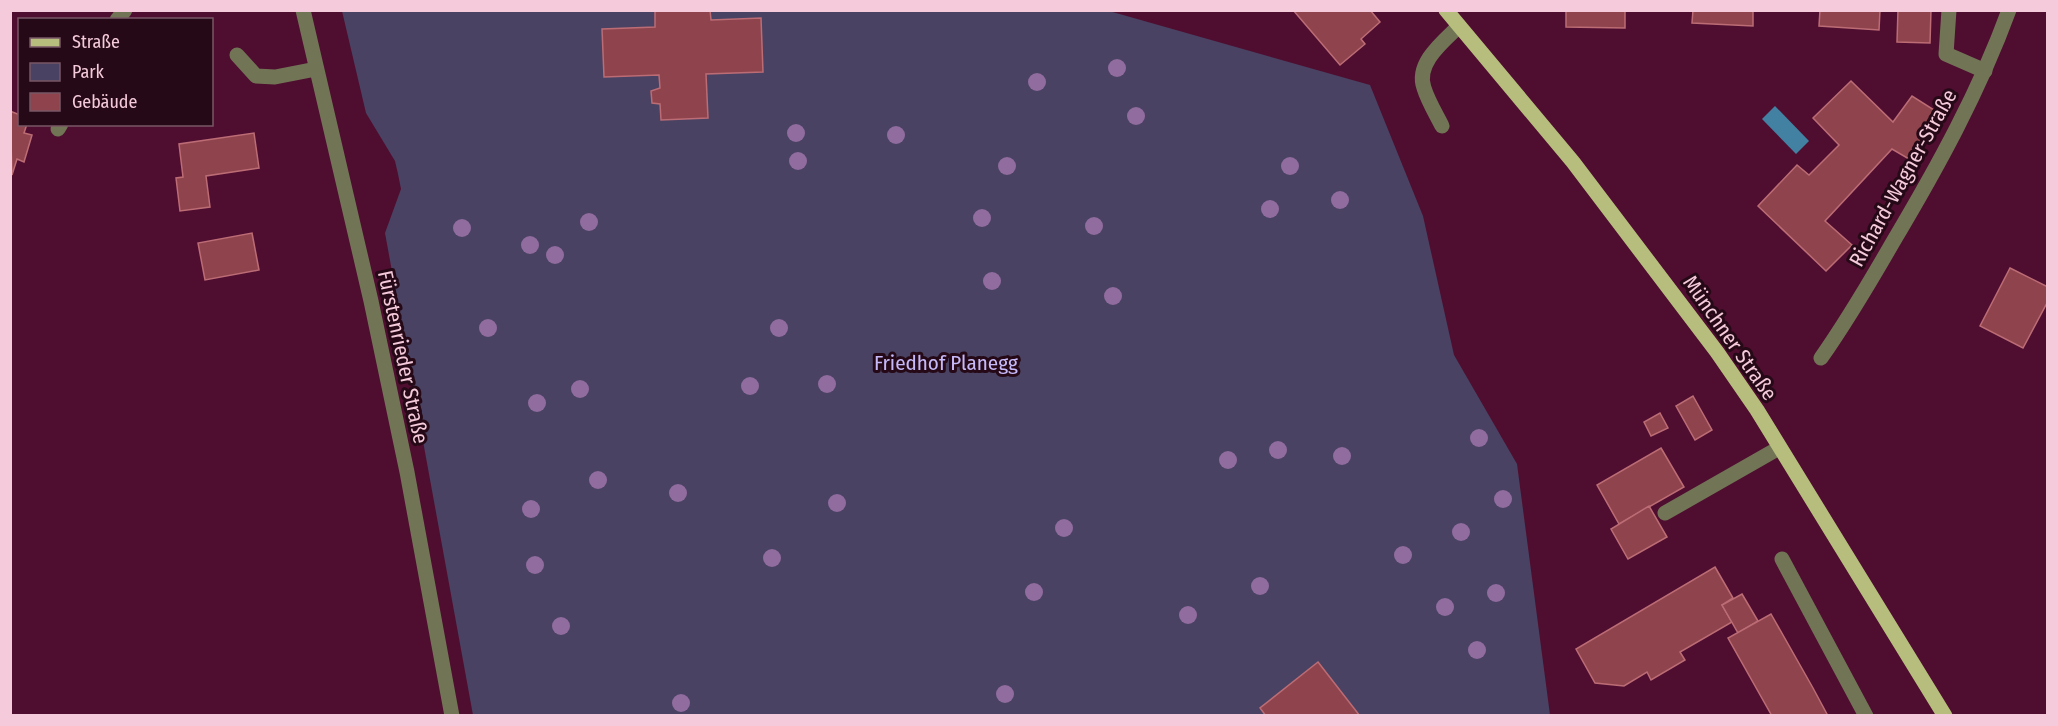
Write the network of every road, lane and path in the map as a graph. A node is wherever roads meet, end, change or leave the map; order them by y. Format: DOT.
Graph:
graph roads {
  1 [pos="303,10"];
  2 [pos="1446,10"];
  3 [pos="1949,10"];
  4 [pos="2009,10"];
  5 [pos="1459,26"];
  6 [pos="237,55"];
  7 [pos="316,69"];
  8 [pos="1985,71"];
  9 [pos="1442,126"];
  10 [pos="1821,358"];
  11 [pos="1779,448"];
  12 [pos="1665,513"];
  13 [pos="1782,559"];
  14 [pos="452,716"];
  15 [pos="1866,716"];
  16 [pos="1945,716"];
  1 -- 7 [label="street, Fürstenrieder Straße"];
  2 -- 5 [label="main road, Münchner Straße"];
  3 -- 8 [label="street"];
  4 -- 8 [label="street, Richard-Wagner-Straße"];
  5 -- 9 [label="street"];
  5 -- 11 [label="main road, Münchner Straße"];
  6 -- 7 [label="street"];
  7 -- 14 [label="street, Fürstenrieder Straße"];
  8 -- 10 [label="street, Richard-Wagner-Straße"];
  11 -- 12 [label="street"];
  11 -- 16 [label="main road, Münchner Straße"];
  13 -- 15 [label="street"];
}
